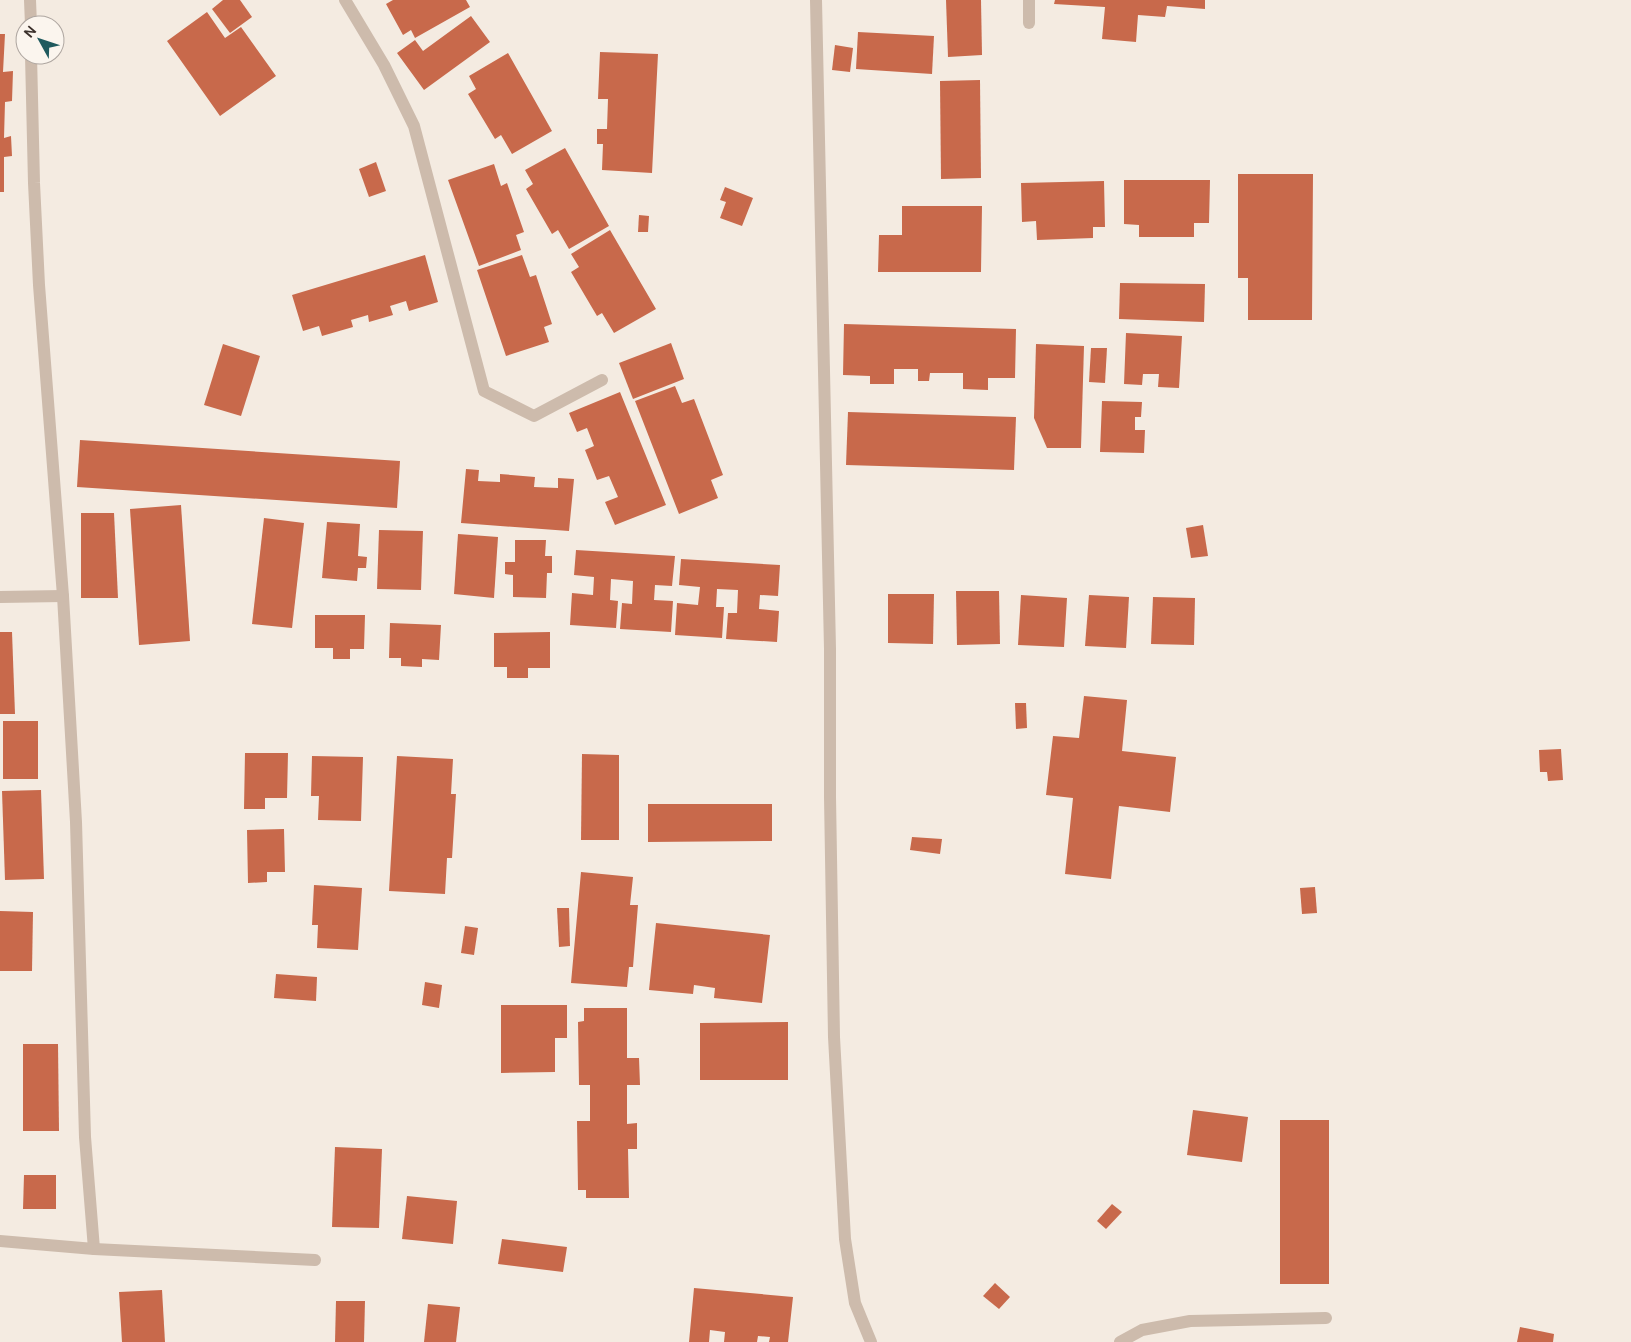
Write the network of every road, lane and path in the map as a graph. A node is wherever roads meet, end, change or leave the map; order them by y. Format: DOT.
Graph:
graph roads {
  1 [pos="30,0"];
  2 [pos="345,0"];
  3 [pos="816,0"];
  4 [pos="1029,0"];
  5 [pos="31,15"];
  6 [pos="1029,23"];
  7 [pos="31,65"];
  8 [pos="602,380"];
  9 [pos="63,596"];
  10 [pos="0,597"];
  11 [pos="0,1241"];
  12 [pos="94,1249"];
  13 [pos="315,1260"];
  14 [pos="1326,1318"];
  15 [pos="871,1342"];
  16 [pos="1120,1342"];
  1 -- 5 [label="street"];
  2 -- 8 [label="street"];
  3 -- 15 [label="street"];
  4 -- 6 [label="street"];
  7 -- 9 [label="street"];
  9 -- 10 [label="street"];
  9 -- 12 [label="street"];
  11 -- 12 [label="street"];
  12 -- 13 [label="street"];
  14 -- 16 [label="street"];
}
